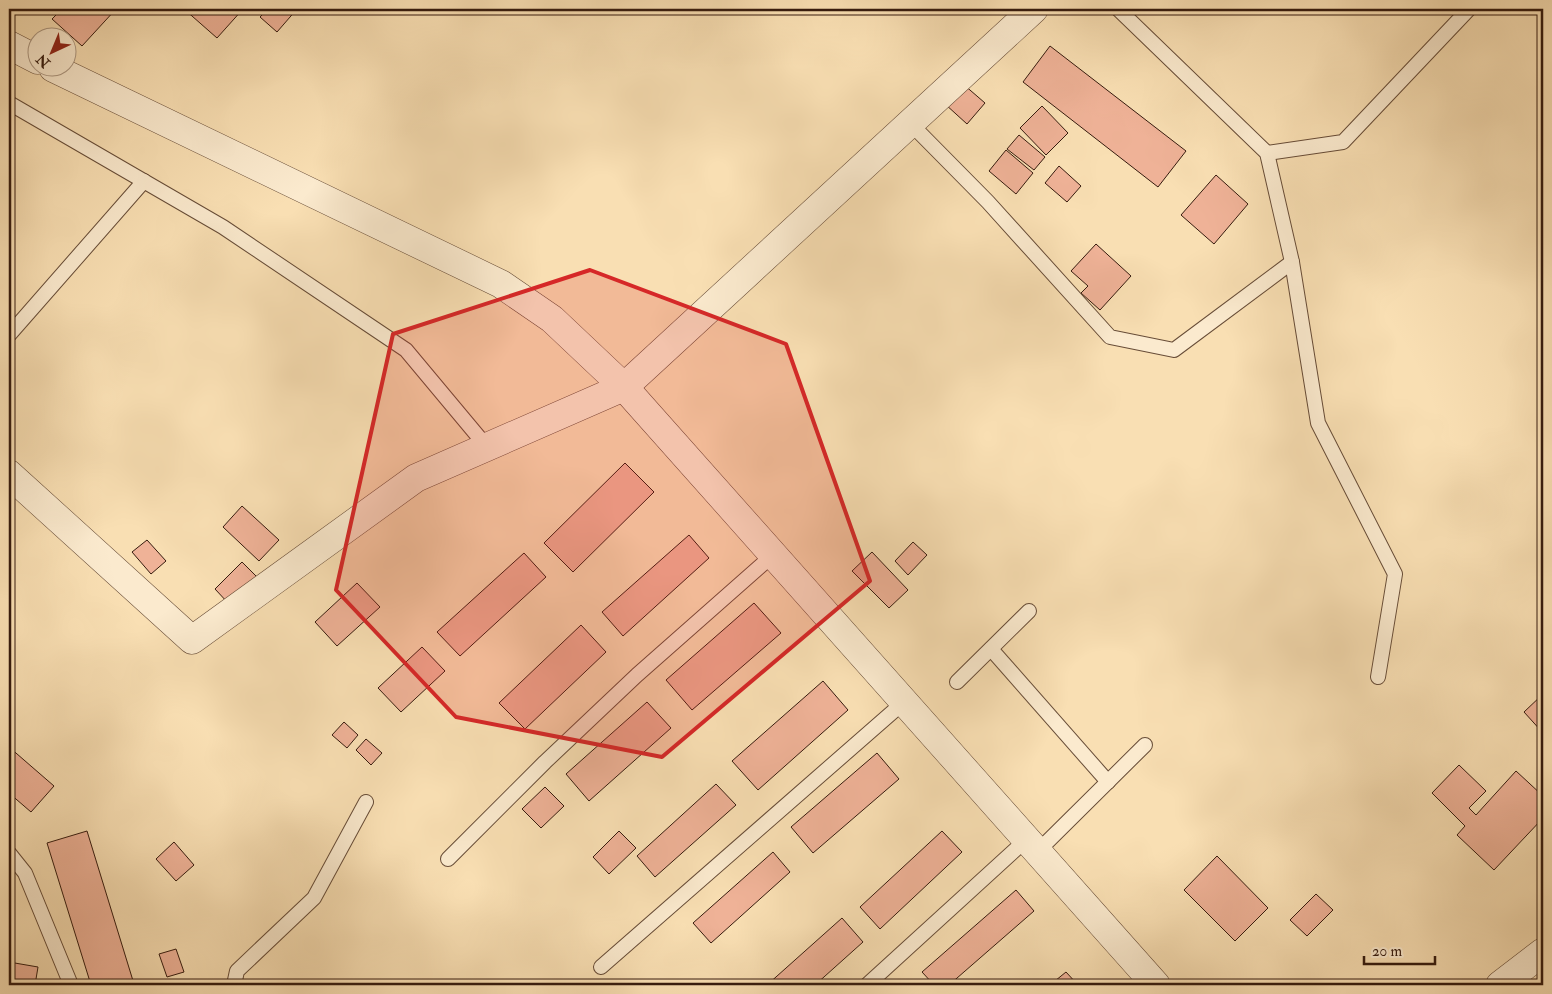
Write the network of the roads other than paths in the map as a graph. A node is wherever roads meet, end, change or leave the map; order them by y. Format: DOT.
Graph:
graph roads {
  1 [pos="1034,9"];
  2 [pos="1118,9"];
  3 [pos="1469,9"];
  4 [pos="9,45"];
  5 [pos="28,55"];
  6 [pos="74,78"];
  7 [pos="9,103"];
  8 [pos="910,124"];
  9 [pos="1266,153"];
  10 [pos="144,181"];
  11 [pos="1292,262"];
  12 [pos="9,335"];
  13 [pos="624,387"];
  14 [pos="487,447"];
  15 [pos="9,474"];
  16 [pos="773,555"];
  17 [pos="1029,612"];
  18 [pos="991,649"];
  19 [pos="1378,678"];
  20 [pos="957,682"];
  21 [pos="904,702"];
  22 [pos="1145,745"];
  23 [pos="1108,782"];
  24 [pos="366,802"];
  25 [pos="1032,845"];
  26 [pos="9,853"];
  27 [pos="448,858"];
  28 [pos="1543,952"];
  29 [pos="601,967"];
  30 [pos="1154,984"];
  31 [pos="71,985"];
  32 [pos="234,985"];
  33 [pos="867,985"];
  34 [pos="1500,985"];
  1 -- 8 [label="street"];
  2 -- 9 [label="lane"];
  3 -- 9 [label="lane"];
  4 -- 5 [label="street"];
  6 -- 13 [label="street"];
  7 -- 10 [label="lane"];
  8 -- 11 [label="lane"];
  8 -- 13 [label="street"];
  9 -- 11 [label="lane"];
  10 -- 12 [label="lane"];
  10 -- 14 [label="lane"];
  11 -- 19 [label="lane"];
  13 -- 14 [label="street"];
  13 -- 16 [label="street"];
  14 -- 15 [label="street"];
  16 -- 21 [label="street"];
  16 -- 27 [label="lane"];
  17 -- 18 [label="lane"];
  18 -- 20 [label="lane"];
  18 -- 23 [label="lane"];
  21 -- 25 [label="street"];
  21 -- 29 [label="lane"];
  22 -- 23 [label="lane"];
  23 -- 25 [label="lane"];
  24 -- 32 [label="lane"];
  25 -- 30 [label="street"];
  25 -- 33 [label="lane"];
  26 -- 31 [label="lane"];
  28 -- 34 [label="street"];
}
